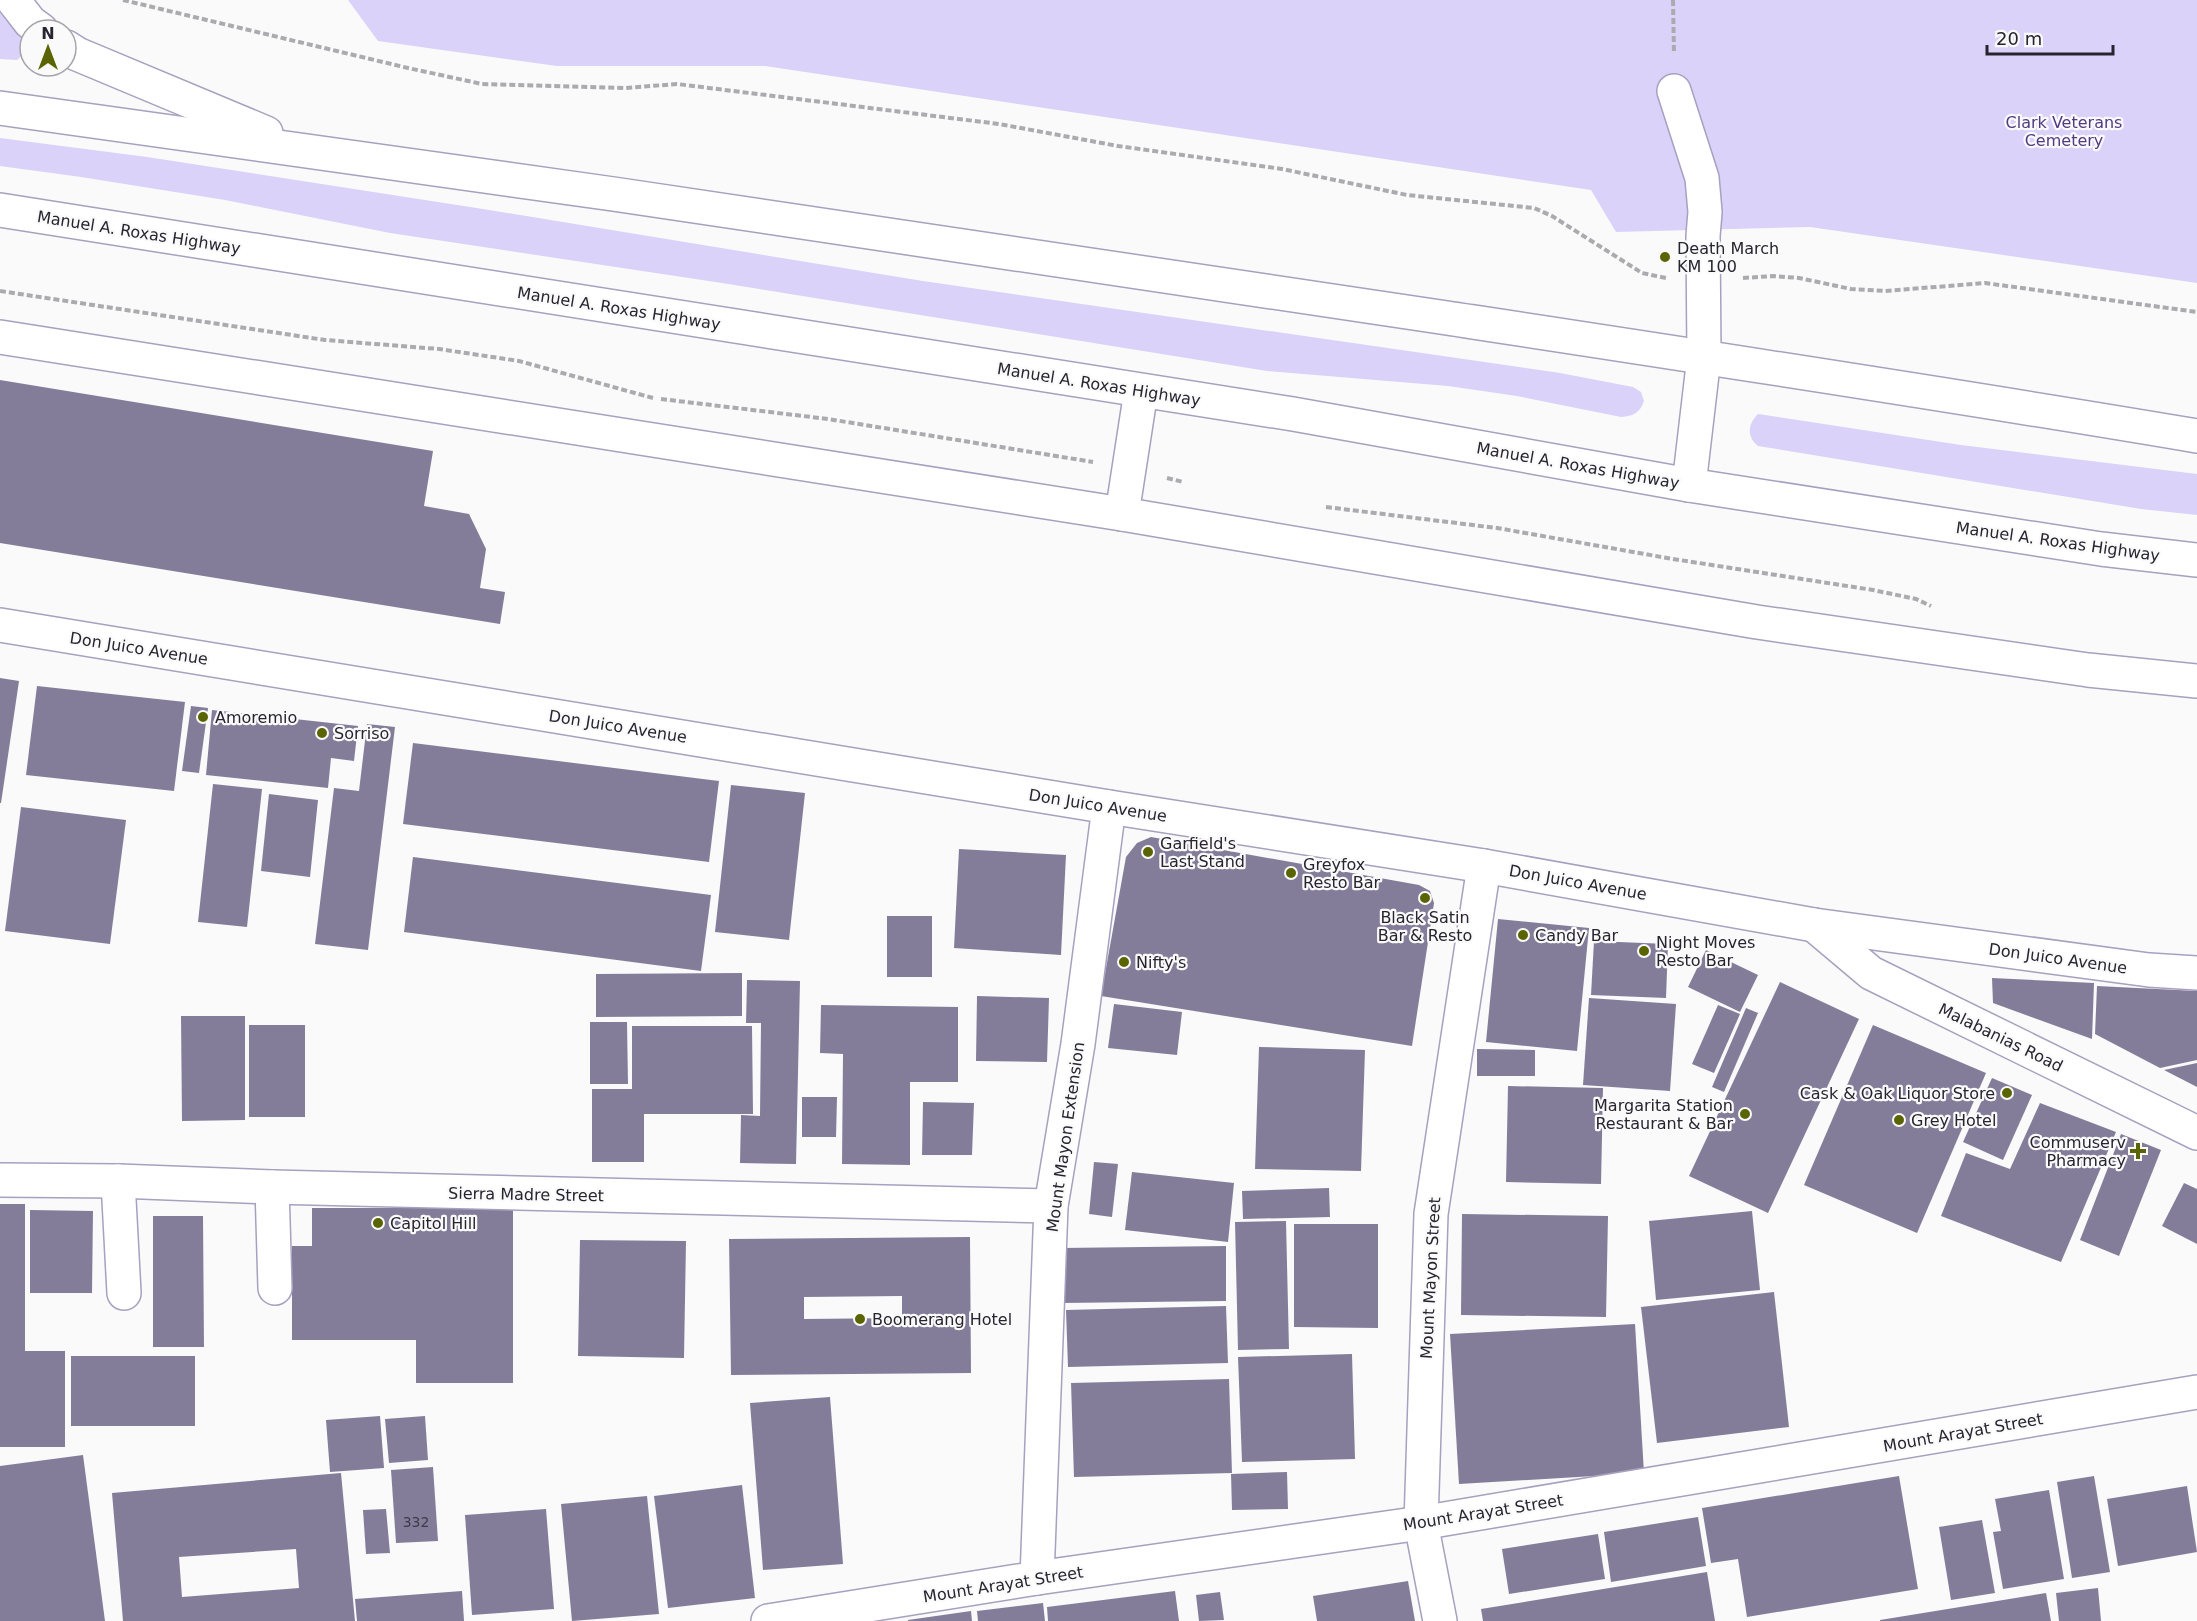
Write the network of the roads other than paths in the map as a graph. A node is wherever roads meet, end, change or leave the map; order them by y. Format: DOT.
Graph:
graph roads {
  1 [pos="13,0"];
  2 [pos="27,18"];
  3 [pos="78,54"];
  4 [pos="1674,91"];
  5 [pos="0,108"];
  6 [pos="306,150"];
  7 [pos="0,210"];
  8 [pos="0,337"];
  9 [pos="1704,357"];
  10 [pos="1141,391"];
  11 [pos="2197,436"];
  12 [pos="1689,485"];
  13 [pos="1122,514"];
  14 [pos="2197,560"];
  15 [pos="0,625"];
  16 [pos="2197,681"];
  17 [pos="1109,807"];
  18 [pos="1484,866"];
  19 [pos="1814,925"];
  20 [pos="2197,974"];
  21 [pos="2197,1133"];
  22 [pos="0,1180"];
  23 [pos="118,1181"];
  24 [pos="272,1187"];
  25 [pos="1052,1206"];
  26 [pos="275,1287"];
  27 [pos="124,1293"];
  28 [pos="2197,1392"];
  29 [pos="1421,1523"];
  30 [pos="1037,1578"];
  31 [pos="768,1621"];
  32 [pos="1440,1621"];
  1 -- 2 [label="main road"];
  3 -- 6 [label="main road"];
  4 -- 9 [label="main road"];
  5 -- 6 [label="main road"];
  6 -- 9 [label="main road"];
  7 -- 10 [label="main road, Manuel A. Roxas Highway"];
  8 -- 13 [label="main road"];
  9 -- 11 [label="main road"];
  9 -- 12 [label="main road"];
  10 -- 12 [label="main road, Manuel A. Roxas Highway"];
  10 -- 13 [label="main road"];
  12 -- 14 [label="main road, Manuel A. Roxas Highway"];
  13 -- 16 [label="main road"];
  15 -- 17 [label="main road, Don Juico Avenue"];
  17 -- 18 [label="main road, Don Juico Avenue"];
  17 -- 25 [label="main road, Mount Mayon Extension"];
  18 -- 19 [label="main road, Don Juico Avenue"];
  18 -- 29 [label="main road, Mount Mayon Street"];
  19 -- 20 [label="main road, Don Juico Avenue"];
  19 -- 21 [label="main road, Malabanias Road"];
  22 -- 23 [label="main road, Sierra Madre Street"];
  23 -- 24 [label="main road, Sierra Madre Street"];
  23 -- 27 [label="main road"];
  24 -- 25 [label="main road, Sierra Madre Street"];
  24 -- 26 [label="main road"];
  25 -- 30 [label="main road, Mount Mayon Extension"];
  28 -- 29 [label="main road, Mount Arayat Street"];
  29 -- 30 [label="main road, Mount Arayat Street"];
  29 -- 32 [label="main road, Mount Mayon Street"];
  30 -- 31 [label="main road, Mount Arayat Street"];
}
